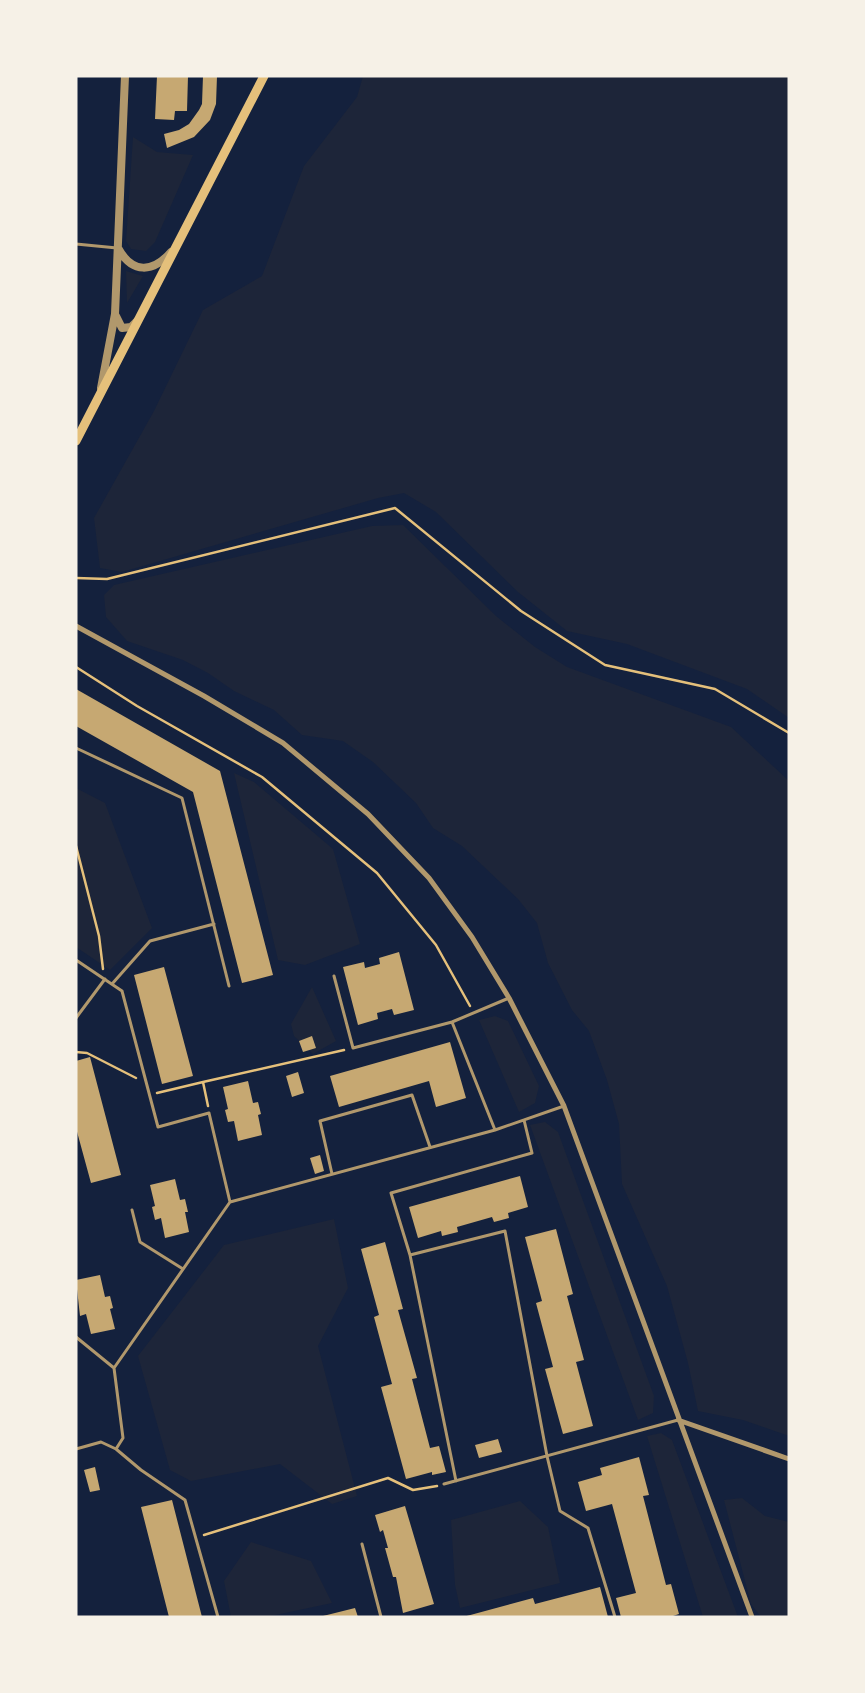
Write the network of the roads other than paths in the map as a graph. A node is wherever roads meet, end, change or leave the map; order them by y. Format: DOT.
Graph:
graph roads {
  1 [pos="125,76"];
  2 [pos="264,76"];
  3 [pos="76,244"];
  4 [pos="178,244"];
  5 [pos="118,248"];
  6 [pos="115,314"];
  7 [pos="141,318"];
  8 [pos="99,398"];
  9 [pos="76,441"];
  10 [pos="76,626"];
  11 [pos="76,748"];
  12 [pos="214,924"];
  13 [pos="76,960"];
  14 [pos="334,976"];
  15 [pos="105,980"];
  16 [pos="112,984"];
  17 [pos="229,986"];
  18 [pos="509,998"];
  19 [pos="76,1018"];
  20 [pos="452,1022"];
  21 [pos="564,1106"];
  22 [pos="524,1120"];
  23 [pos="495,1130"];
  24 [pos="430,1147"];
  25 [pos="332,1175"];
  26 [pos="230,1202"];
  27 [pos="132,1210"];
  28 [pos="410,1255"];
  29 [pos="183,1269"];
  30 [pos="76,1338"];
  31 [pos="114,1368"];
  32 [pos="678,1420"];
  33 [pos="76,1449"];
  34 [pos="116,1449"];
  35 [pos="547,1456"];
  36 [pos="789,1459"];
  37 [pos="456,1481"];
  38 [pos="444,1484"];
  39 [pos="362,1544"];
  40 [pos="218,1617"];
  41 [pos="381,1617"];
  42 [pos="615,1617"];
  43 [pos="752,1617"];
  1 -- 5 [label="street"];
  2 -- 4 [label="main road"];
  3 -- 5 [label="lane"];
  4 -- 5 [label="street"];
  4 -- 7 [label="main road"];
  5 -- 6 [label="street"];
  6 -- 7 [label="street"];
  6 -- 8 [label="street"];
  7 -- 8 [label="main road"];
  8 -- 9 [label="main road"];
  10 -- 18 [label="street"];
  11 -- 12 [label="lane"];
  12 -- 16 [label="lane"];
  12 -- 17 [label="lane"];
  13 -- 15 [label="lane"];
  14 -- 20 [label="lane"];
  15 -- 16 [label="lane"];
  15 -- 19 [label="lane"];
  16 -- 26 [label="lane"];
  18 -- 20 [label="lane"];
  18 -- 21 [label="street"];
  20 -- 23 [label="lane"];
  21 -- 22 [label="lane"];
  21 -- 32 [label="street"];
  22 -- 23 [label="lane"];
  22 -- 28 [label="lane"];
  23 -- 24 [label="lane"];
  24 -- 25 [label="lane"];
  24 -- 25 [label="lane"];
  25 -- 26 [label="lane"];
  26 -- 29 [label="lane"];
  27 -- 29 [label="lane"];
  28 -- 35 [label="lane"];
  28 -- 37 [label="lane"];
  29 -- 31 [label="lane"];
  30 -- 31 [label="lane"];
  31 -- 34 [label="lane"];
  32 -- 35 [label="lane"];
  32 -- 36 [label="street"];
  32 -- 43 [label="street"];
  33 -- 34 [label="lane"];
  34 -- 40 [label="lane"];
  35 -- 37 [label="lane"];
  35 -- 42 [label="lane"];
  37 -- 38 [label="lane"];
  39 -- 41 [label="lane"];
}
